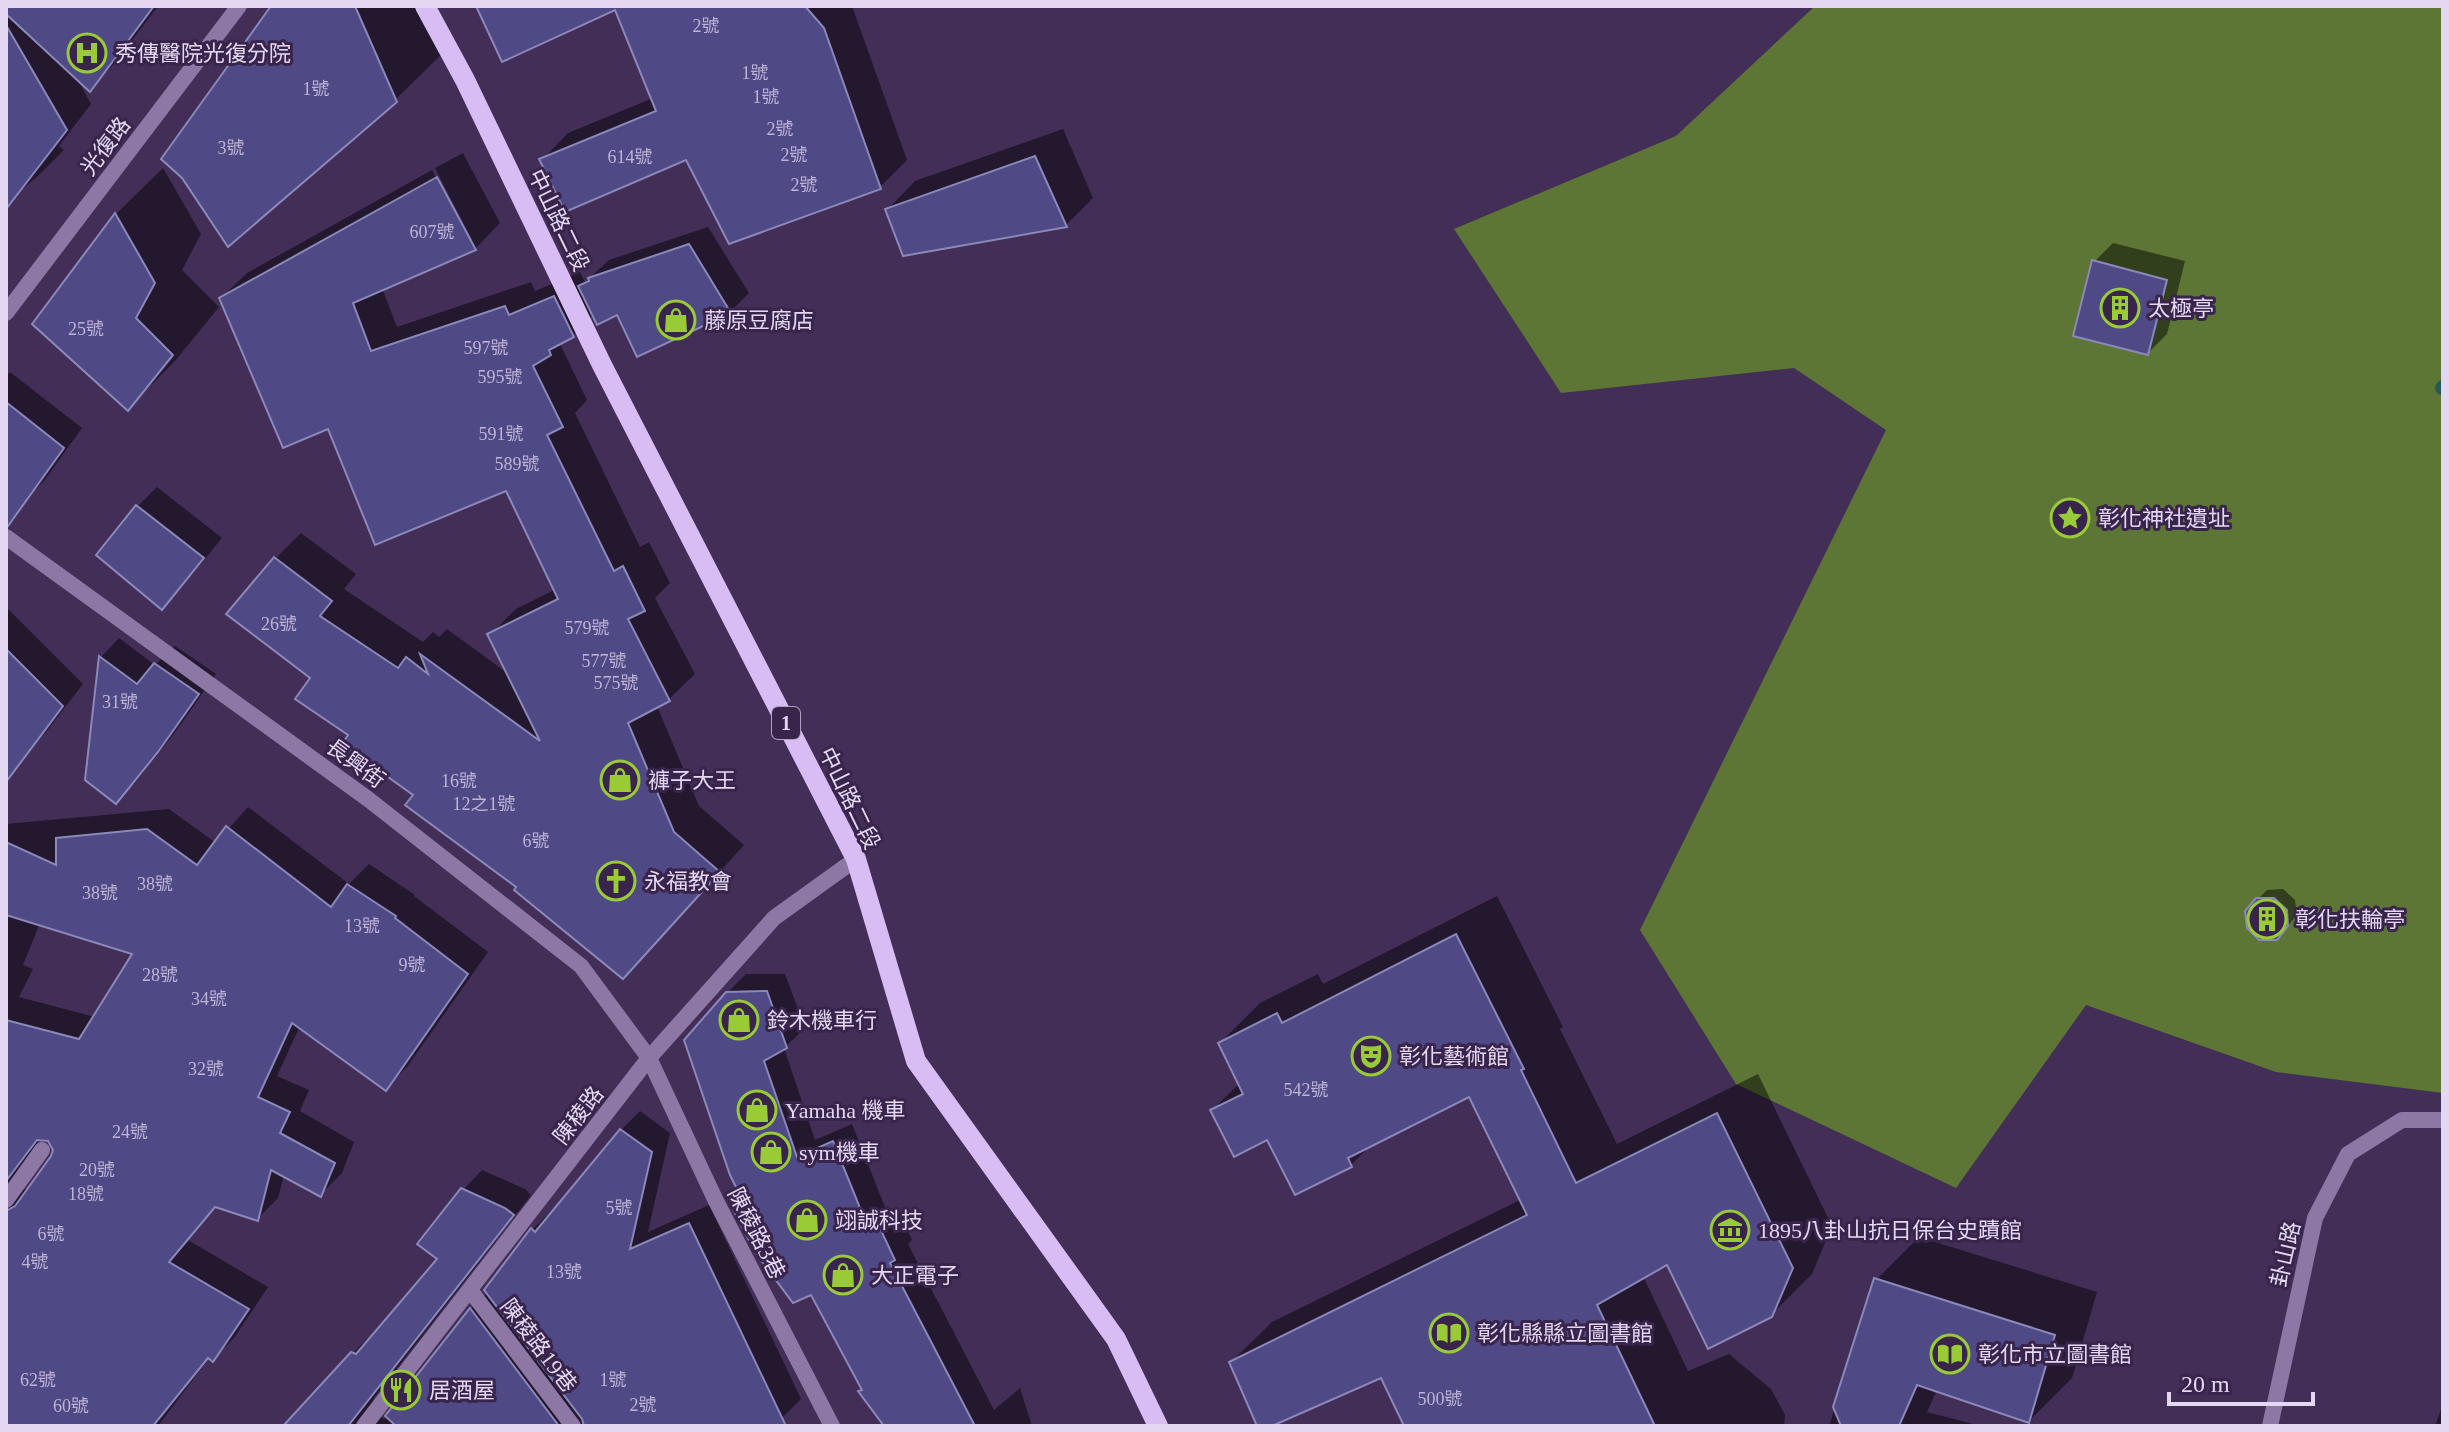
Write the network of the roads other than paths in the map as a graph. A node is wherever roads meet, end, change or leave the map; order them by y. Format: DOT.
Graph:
graph roads {
  1 [pos="239,6"];
  2 [pos="425,6"];
  3 [pos="6,313"];
  4 [pos="6,537"];
  5 [pos="856,859"];
  6 [pos="649,1058"];
  7 [pos="2443,1120"];
  8 [pos="42,1150"];
  9 [pos="6,1200"];
  10 [pos="470,1290"];
  11 [pos="364,1426"];
  12 [pos="573,1426"];
  13 [pos="832,1426"];
  14 [pos="1158,1426"];
  15 [pos="2270,1426"];
  1 -- 3 [label="street, 光復路"];
  2 -- 5 [label="main road, 中山路二段 / 1"];
  4 -- 6 [label="street, 長興街"];
  5 -- 6 [label="street, 陳稜路"];
  5 -- 14 [label="main road, 中山路二段 / 1"];
  6 -- 10 [label="street, 陳稜路"];
  6 -- 13 [label="street, 陳稜路3巷"];
  7 -- 15 [label="street, 卦山路"];
  8 -- 9 [label="street"];
  10 -- 11 [label="street, 陳稜路"];
  10 -- 12 [label="street, 陳稜路19巷"];
}
